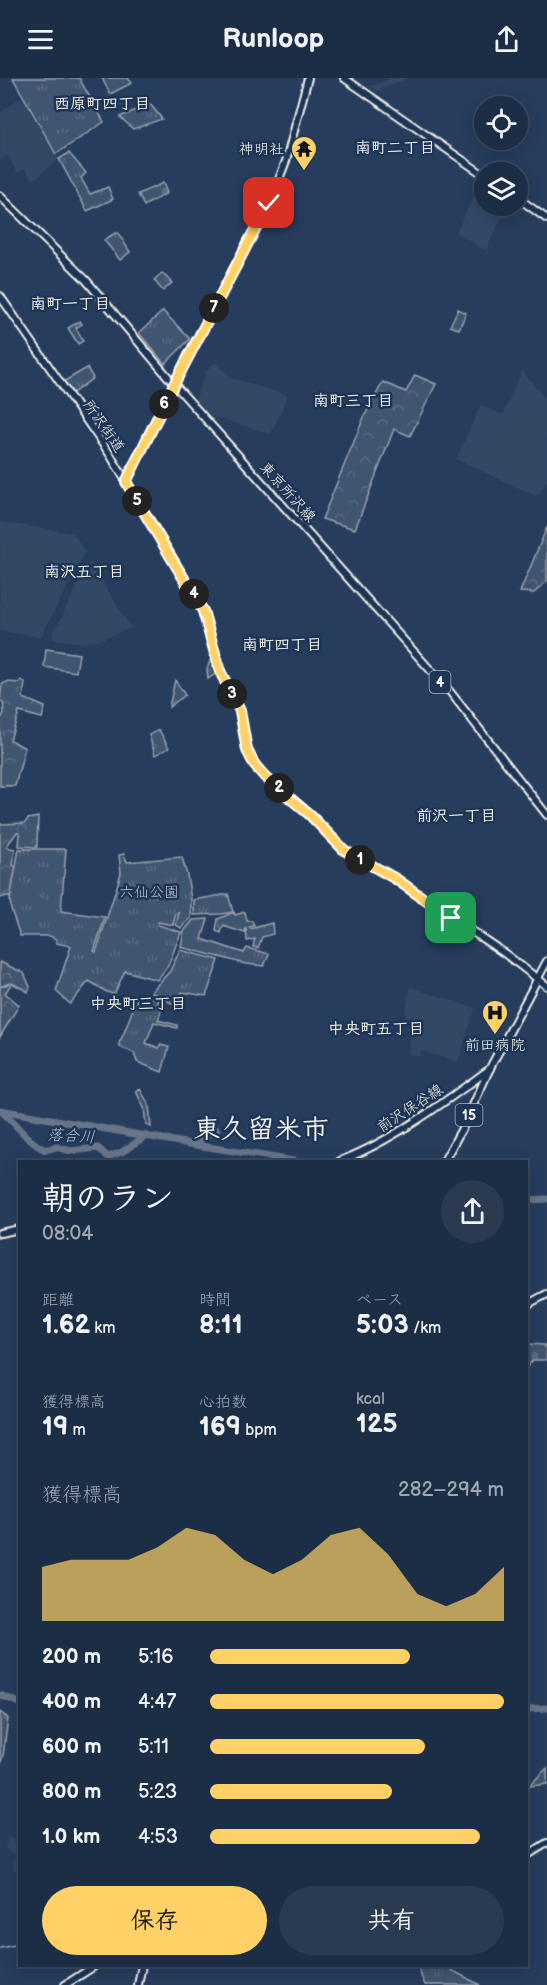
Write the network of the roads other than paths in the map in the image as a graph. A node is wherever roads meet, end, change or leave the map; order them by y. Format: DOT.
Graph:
graph roads {
  1 [pos="308,78"];
  2 [pos="344,78"];
  3 [pos="474,168"];
  4 [pos="0,196"];
  5 [pos="528,205"];
  6 [pos="547,219"];
  7 [pos="0,297"];
  8 [pos="174,384"];
  9 [pos="126,482"];
  10 [pos="547,815"];
  11 [pos="547,961"];
  12 [pos="539,980"];
  13 [pos="547,986"];
  14 [pos="490,1068"];
  15 [pos="464,1087"];
  16 [pos="476,1099"];
  17 [pos="342,1160"];
  18 [pos="445,1160"];
  19 [pos="18,1229"];
  20 [pos="0,1233"];
  21 [pos="547,1294"];
  22 [pos="528,1304"];
  23 [pos="547,1843"];
  24 [pos="528,1855"];
  25 [pos="93,1967"];
  26 [pos="142,1967"];
  27 [pos="65,1985"];
  28 [pos="138,1985"];
  1 -- 8 [label="main road"];
  2 -- 3 [label="main road"];
  4 -- 8 [label="main road, 東京所沢線 / 4"];
  5 -- 6 [label="main road"];
  7 -- 9 [label="main road, 所沢街道"];
  8 -- 9 [label="main road"];
  8 -- 10 [label="main road, 東京所沢線 / 4"];
  9 -- 12 [label="main road, 所沢街道"];
  11 -- 12 [label="main road, 15"];
  12 -- 13 [label="main road, 所沢街道"];
  12 -- 14 [label="main road, 15"];
  14 -- 15 [label="main road, 前沢保谷線"];
  14 -- 16 [label="main road, 15"];
  15 -- 16 [label="main road"];
  15 -- 17 [label="main road, 前沢保谷線"];
  16 -- 18 [label="main road, 15"];
  19 -- 20 [label="main road"];
  21 -- 22 [label="main road"];
  23 -- 24 [label="main road"];
  25 -- 27 [label="main road"];
  26 -- 28 [label="main road"];
}
